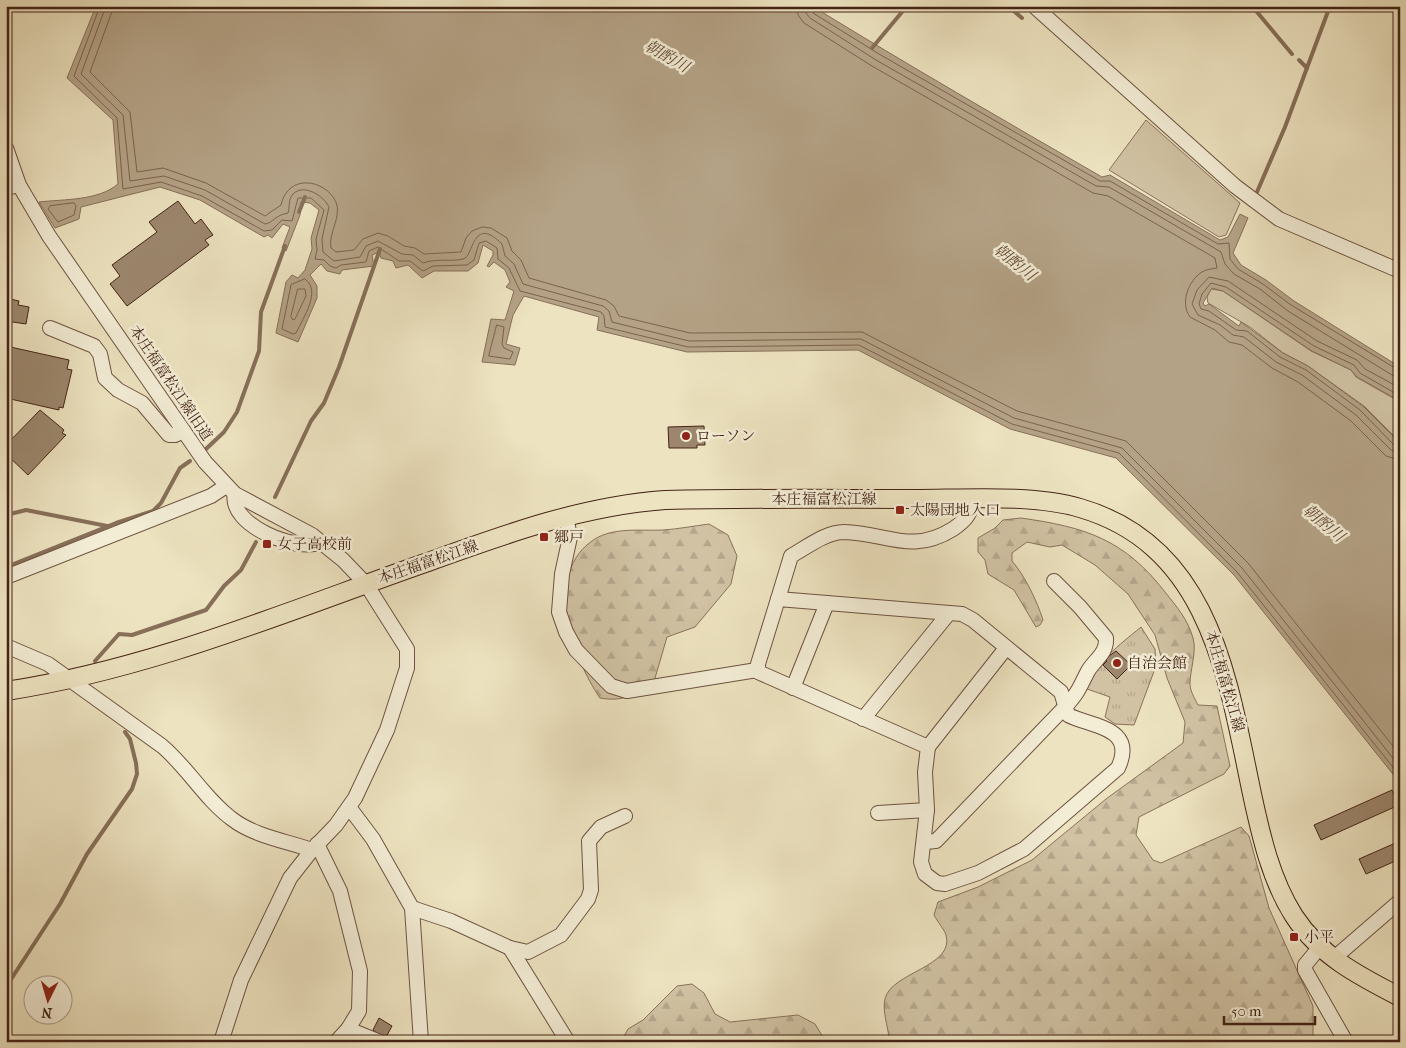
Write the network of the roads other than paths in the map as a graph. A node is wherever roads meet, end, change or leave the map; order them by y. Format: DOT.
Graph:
graph roads {
  1 [pos="1034,6"];
  2 [pos="6,148"];
  3 [pos="12,186"];
  4 [pos="1400,270"];
  5 [pos="50,328"];
  6 [pos="183,431"];
  7 [pos="230,490"];
  8 [pos="973,499"];
  9 [pos="566,516"];
  10 [pos="321,542"];
  11 [pos="6,577"];
  12 [pos="1054,581"];
  13 [pos="366,584"];
  14 [pos="778,599"];
  15 [pos="827,603"];
  16 [pos="949,613"];
  17 [pos="6,646"];
  18 [pos="1006,648"];
  19 [pos="757,670"];
  20 [pos="70,679"];
  21 [pos="794,688"];
  22 [pos="6,691"];
  23 [pos="1065,707"];
  24 [pos="863,719"];
  25 [pos="928,747"];
  26 [pos="349,807"];
  27 [pos="927,810"];
  28 [pos="878,813"];
  29 [pos="626,816"];
  30 [pos="925,842"];
  31 [pos="314,847"];
  32 [pos="1400,901"];
  33 [pos="412,908"];
  34 [pos="510,948"];
  35 [pos="1319,948"];
  36 [pos="1334,959"];
  37 [pos="1400,997"];
  38 [pos="348,1029"];
  39 [pos="226,1041"];
  40 [pos="336,1042"];
  41 [pos="380,1042"];
  42 [pos="421,1042"];
  43 [pos="568,1042"];
  44 [pos="1346,1042"];
  1 -- 4 [label="street"];
  2 -- 3 [label="street, 本庄福富松江線旧道"];
  3 -- 6 [label="street, 本庄福富松江線旧道"];
  5 -- 6 [label="street"];
  6 -- 7 [label="street, 本庄福富松江線旧道"];
  7 -- 10 [label="street, 本庄福富松江線旧道"];
  7 -- 10 [label="street"];
  7 -- 11 [label="street"];
  8 -- 9 [label="main road, 本庄福富松江線"];
  8 -- 14 [label="street"];
  8 -- 35 [label="main road, 本庄福富松江線"];
  9 -- 13 [label="main road, 本庄福富松江線"];
  9 -- 19 [label="street"];
  10 -- 13 [label="street, 本庄福富松江線旧道"];
  12 -- 23 [label="street"];
  13 -- 20 [label="main road, 本庄福富松江線"];
  13 -- 26 [label="street, 本庄福富松江線旧道"];
  14 -- 15 [label="street"];
  14 -- 19 [label="street"];
  15 -- 16 [label="street"];
  15 -- 21 [label="street"];
  16 -- 18 [label="street"];
  16 -- 24 [label="street"];
  17 -- 20 [label="street"];
  18 -- 23 [label="street"];
  18 -- 25 [label="street"];
  19 -- 21 [label="street"];
  20 -- 22 [label="main road, 本庄福富松江線"];
  20 -- 31 [label="street"];
  21 -- 24 [label="street"];
  23 -- 30 [label="street"];
  23 -- 30 [label="street"];
  24 -- 25 [label="street"];
  25 -- 27 [label="street"];
  26 -- 31 [label="street, 本庄福富松江線旧道"];
  26 -- 33 [label="street"];
  27 -- 28 [label="street"];
  27 -- 30 [label="street"];
  29 -- 34 [label="street"];
  31 -- 38 [label="street"];
  31 -- 39 [label="street, 本庄福富松江線旧道"];
  32 -- 36 [label="street"];
  33 -- 34 [label="street"];
  33 -- 42 [label="street"];
  34 -- 43 [label="street"];
  35 -- 36 [label="main road, 本庄福富松江線"];
  35 -- 44 [label="street"];
  36 -- 37 [label="main road, 本庄福富松江線"];
  38 -- 40 [label="street"];
  38 -- 41 [label="street"];
}
